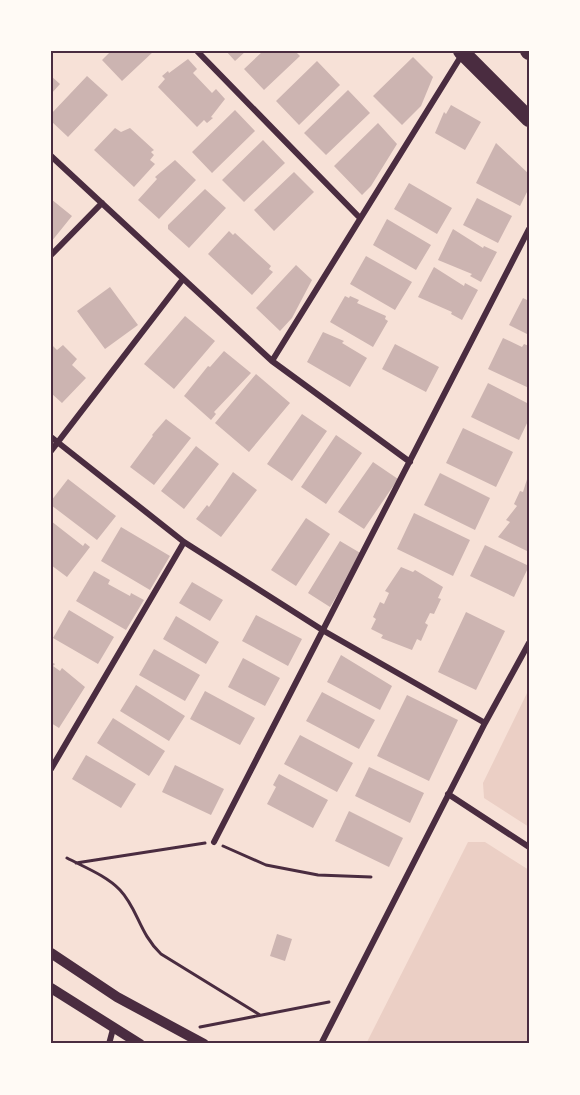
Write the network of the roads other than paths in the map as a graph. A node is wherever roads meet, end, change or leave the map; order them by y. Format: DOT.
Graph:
graph roads {
  1 [pos="197,51"];
  2 [pos="462,52"];
  3 [pos="529,119"];
  4 [pos="51,156"];
  5 [pos="102,203"];
  6 [pos="360,218"];
  7 [pos="529,230"];
  8 [pos="51,255"];
  9 [pos="183,279"];
  10 [pos="272,361"];
  11 [pos="51,437"];
  12 [pos="57,442"];
  13 [pos="51,451"];
  14 [pos="410,462"];
  15 [pos="184,542"];
  16 [pos="324,631"];
  17 [pos="529,643"];
  18 [pos="484,723"];
  19 [pos="51,751"];
  20 [pos="58,756"];
  21 [pos="51,769"];
  22 [pos="448,794"];
  23 [pos="214,842"];
  24 [pos="529,848"];
  25 [pos="51,953"];
  26 [pos="51,988"];
  27 [pos="113,1029"];
  28 [pos="109,1044"];
  29 [pos="140,1044"];
  30 [pos="204,1044"];
  31 [pos="321,1044"];
  1 -- 6 [label="street"];
  2 -- 3 [label="highway"];
  2 -- 6 [label="street"];
  4 -- 5 [label="street"];
  5 -- 8 [label="street"];
  5 -- 9 [label="street"];
  6 -- 10 [label="street"];
  7 -- 14 [label="street"];
  9 -- 10 [label="street"];
  9 -- 12 [label="street"];
  10 -- 14 [label="street"];
  11 -- 12 [label="street"];
  12 -- 13 [label="street"];
  12 -- 15 [label="street"];
  14 -- 16 [label="street"];
  15 -- 16 [label="street"];
  15 -- 20 [label="street"];
  16 -- 18 [label="street"];
  16 -- 23 [label="street"];
  17 -- 18 [label="street"];
  18 -- 22 [label="street"];
  19 -- 20 [label="street"];
  20 -- 21 [label="street"];
  22 -- 24 [label="street"];
  22 -- 31 [label="street"];
  25 -- 30 [label="street"];
  26 -- 27 [label="street"];
  27 -- 28 [label="street"];
  27 -- 29 [label="street"];
}
